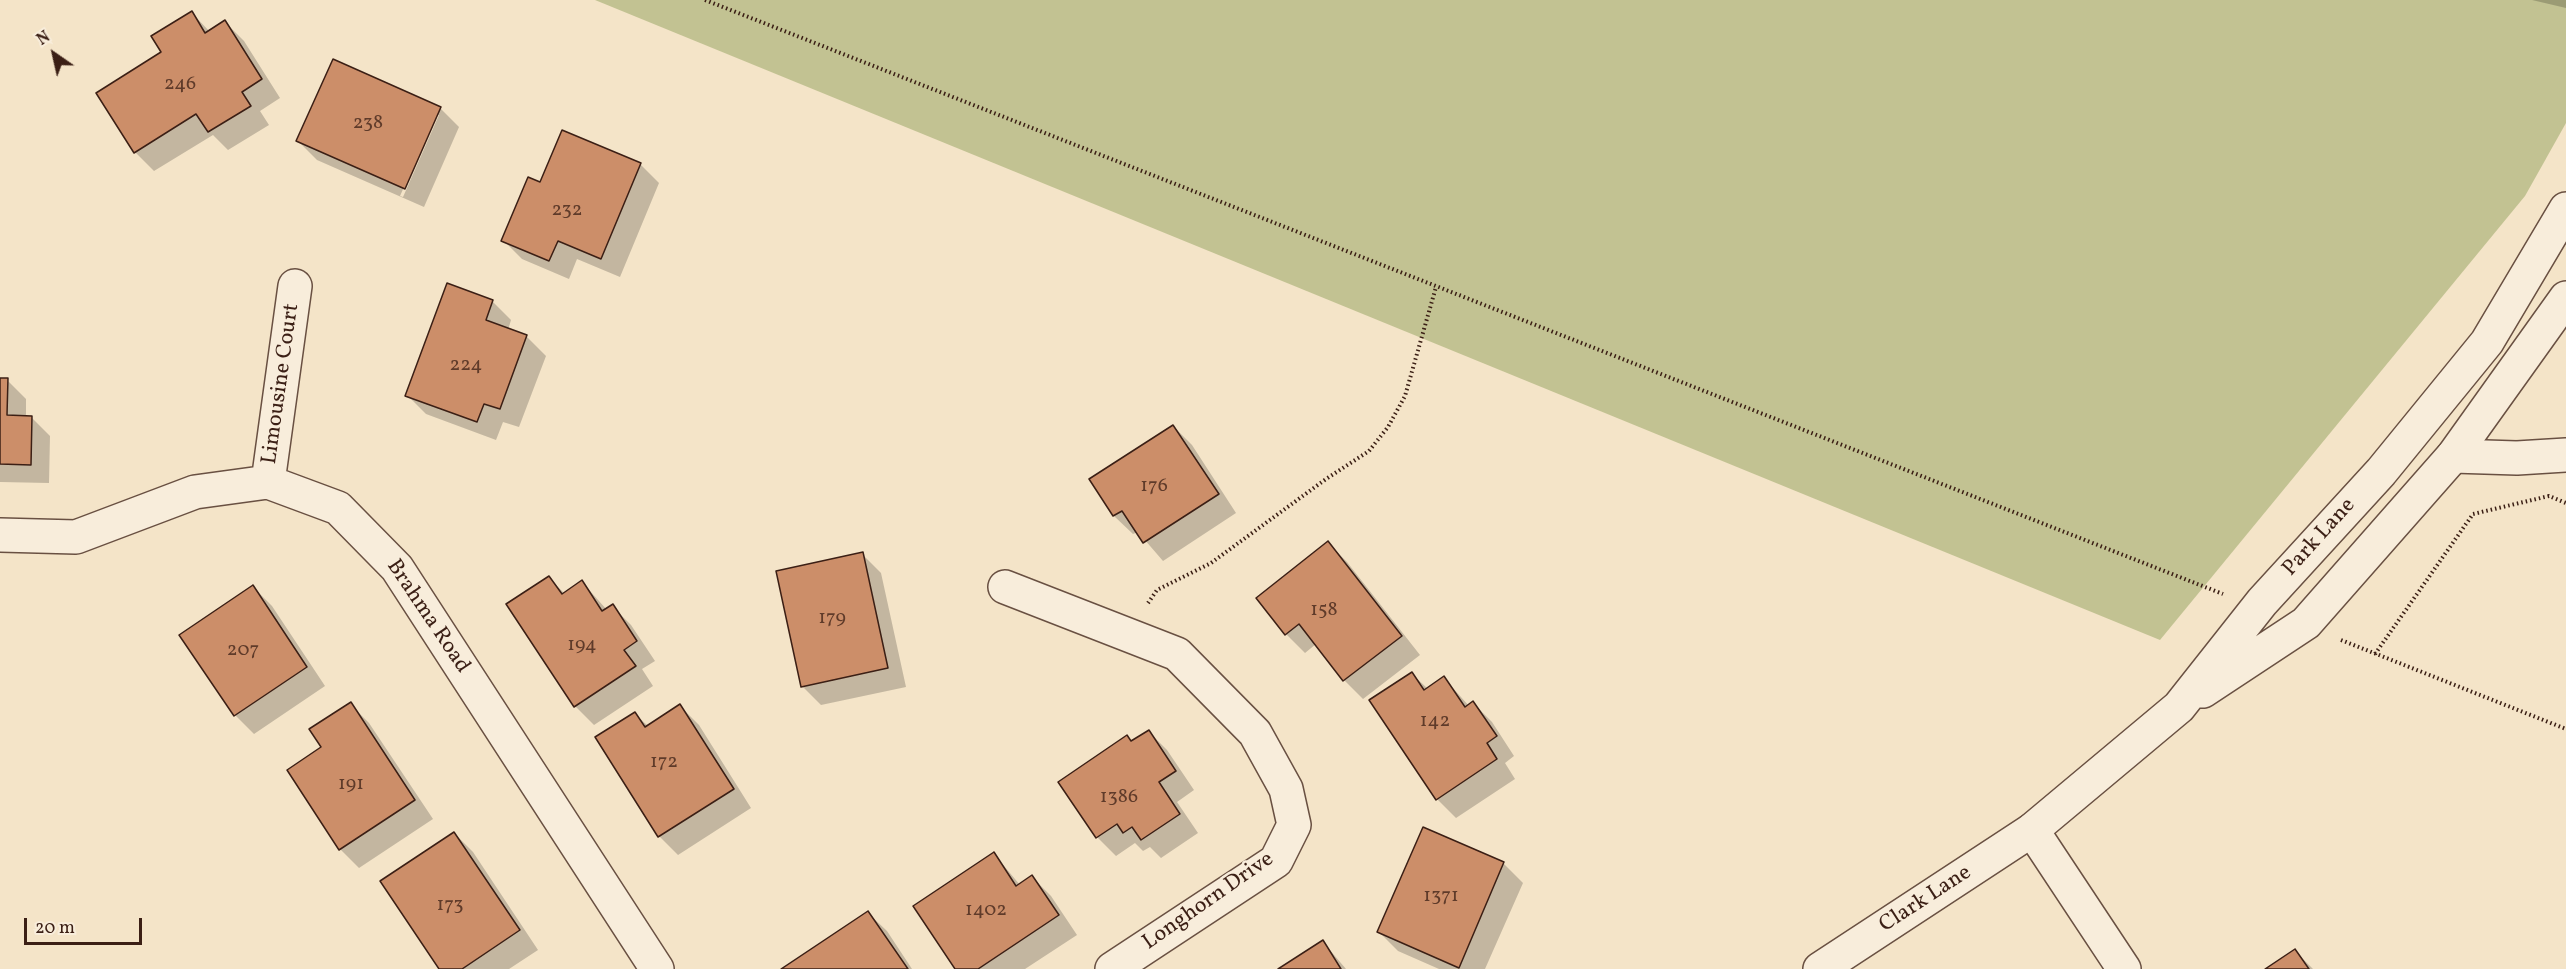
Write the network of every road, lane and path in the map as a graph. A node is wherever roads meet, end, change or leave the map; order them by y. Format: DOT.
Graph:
graph roads {
  1 [pos="705,0"];
  2 [pos="2566,209"];
  3 [pos="295,286"];
  4 [pos="1437,287"];
  5 [pos="2566,298"];
  6 [pos="2566,455"];
  7 [pos="2453,456"];
  8 [pos="268,482"];
  9 [pos="2566,503"];
  10 [pos="0,535"];
  11 [pos="1005,587"];
  12 [pos="2223,594"];
  13 [pos="1131,636"];
  14 [pos="2342,641"];
  15 [pos="2375,654"];
  16 [pos="2179,707"];
  17 [pos="2566,729"];
  18 [pos="2032,830"];
  19 [pos="657,969"];
  20 [pos="1112,969"];
  21 [pos="1820,969"];
  22 [pos="2124,969"];
  1 -- 4 [label="path"];
  2 -- 16 [label="street, Park Lane"];
  3 -- 8 [label="street, Limousine Court"];
  4 -- 12 [label="path"];
  4 -- 13 [label="path"];
  5 -- 7 [label="street"];
  6 -- 7 [label="street"];
  7 -- 16 [label="street"];
  8 -- 10 [label="street, Brahma Road"];
  8 -- 19 [label="street, Brahma Road"];
  9 -- 15 [label="path"];
  11 -- 13 [label="street, Longhorn Drive"];
  13 -- 20 [label="street, Longhorn Drive"];
  14 -- 15 [label="path"];
  15 -- 17 [label="path"];
  16 -- 18 [label="street, Park Lane"];
  18 -- 21 [label="street, Clark Lane"];
  18 -- 22 [label="street"];
}
